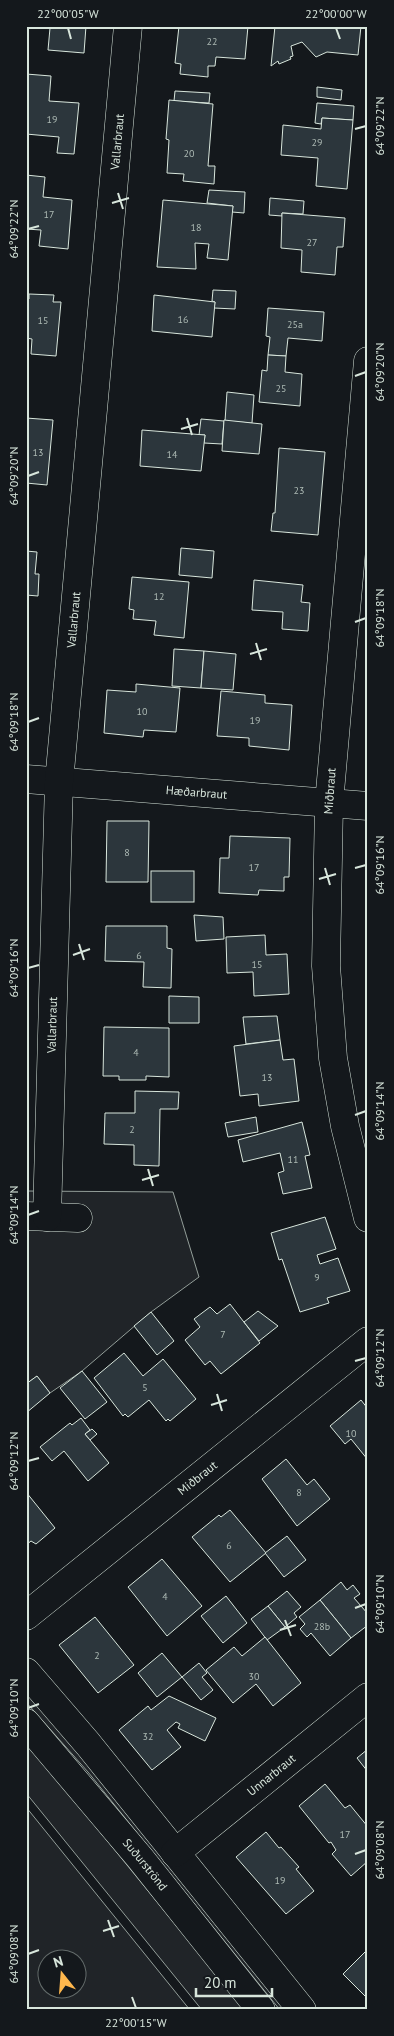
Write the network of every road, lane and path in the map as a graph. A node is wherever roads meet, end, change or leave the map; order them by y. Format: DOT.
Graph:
graph roads {
  1 [pos="128,26"];
  2 [pos="368,361"];
  3 [pos="26,779"];
  4 [pos="59,782"];
  5 [pos="329,802"];
  6 [pos="368,806"];
  7 [pos="37,1216"];
  8 [pos="78,1218"];
  9 [pos="368,1218"];
  10 [pos="368,1341"];
  11 [pos="26,1616"];
  12 [pos="26,1672"];
  13 [pos="368,1697"];
  14 [pos="26,1723"];
  15 [pos="175,1853"];
  16 [pos="261,2010"];
  17 [pos="302,2010"];
  1 -- 4 [label="street, Vallarbraut"];
  2 -- 5 [label="street, Miðbraut"];
  3 -- 4 [label="street, Hæðarbraut"];
  4 -- 5 [label="street, Hæðarbraut"];
  4 -- 7 [label="street, Vallarbraut"];
  5 -- 6 [label="street, Hæðarbraut"];
  5 -- 9 [label="street, Miðbraut"];
  7 -- 8 [label="street, Vallarbraut"];
  10 -- 11 [label="street, Miðbraut"];
  12 -- 15 [label="street"];
  13 -- 15 [label="street, Unnarbraut"];
  14 -- 16 [label="street, Suðurströnd"];
  15 -- 17 [label="street"];
}
